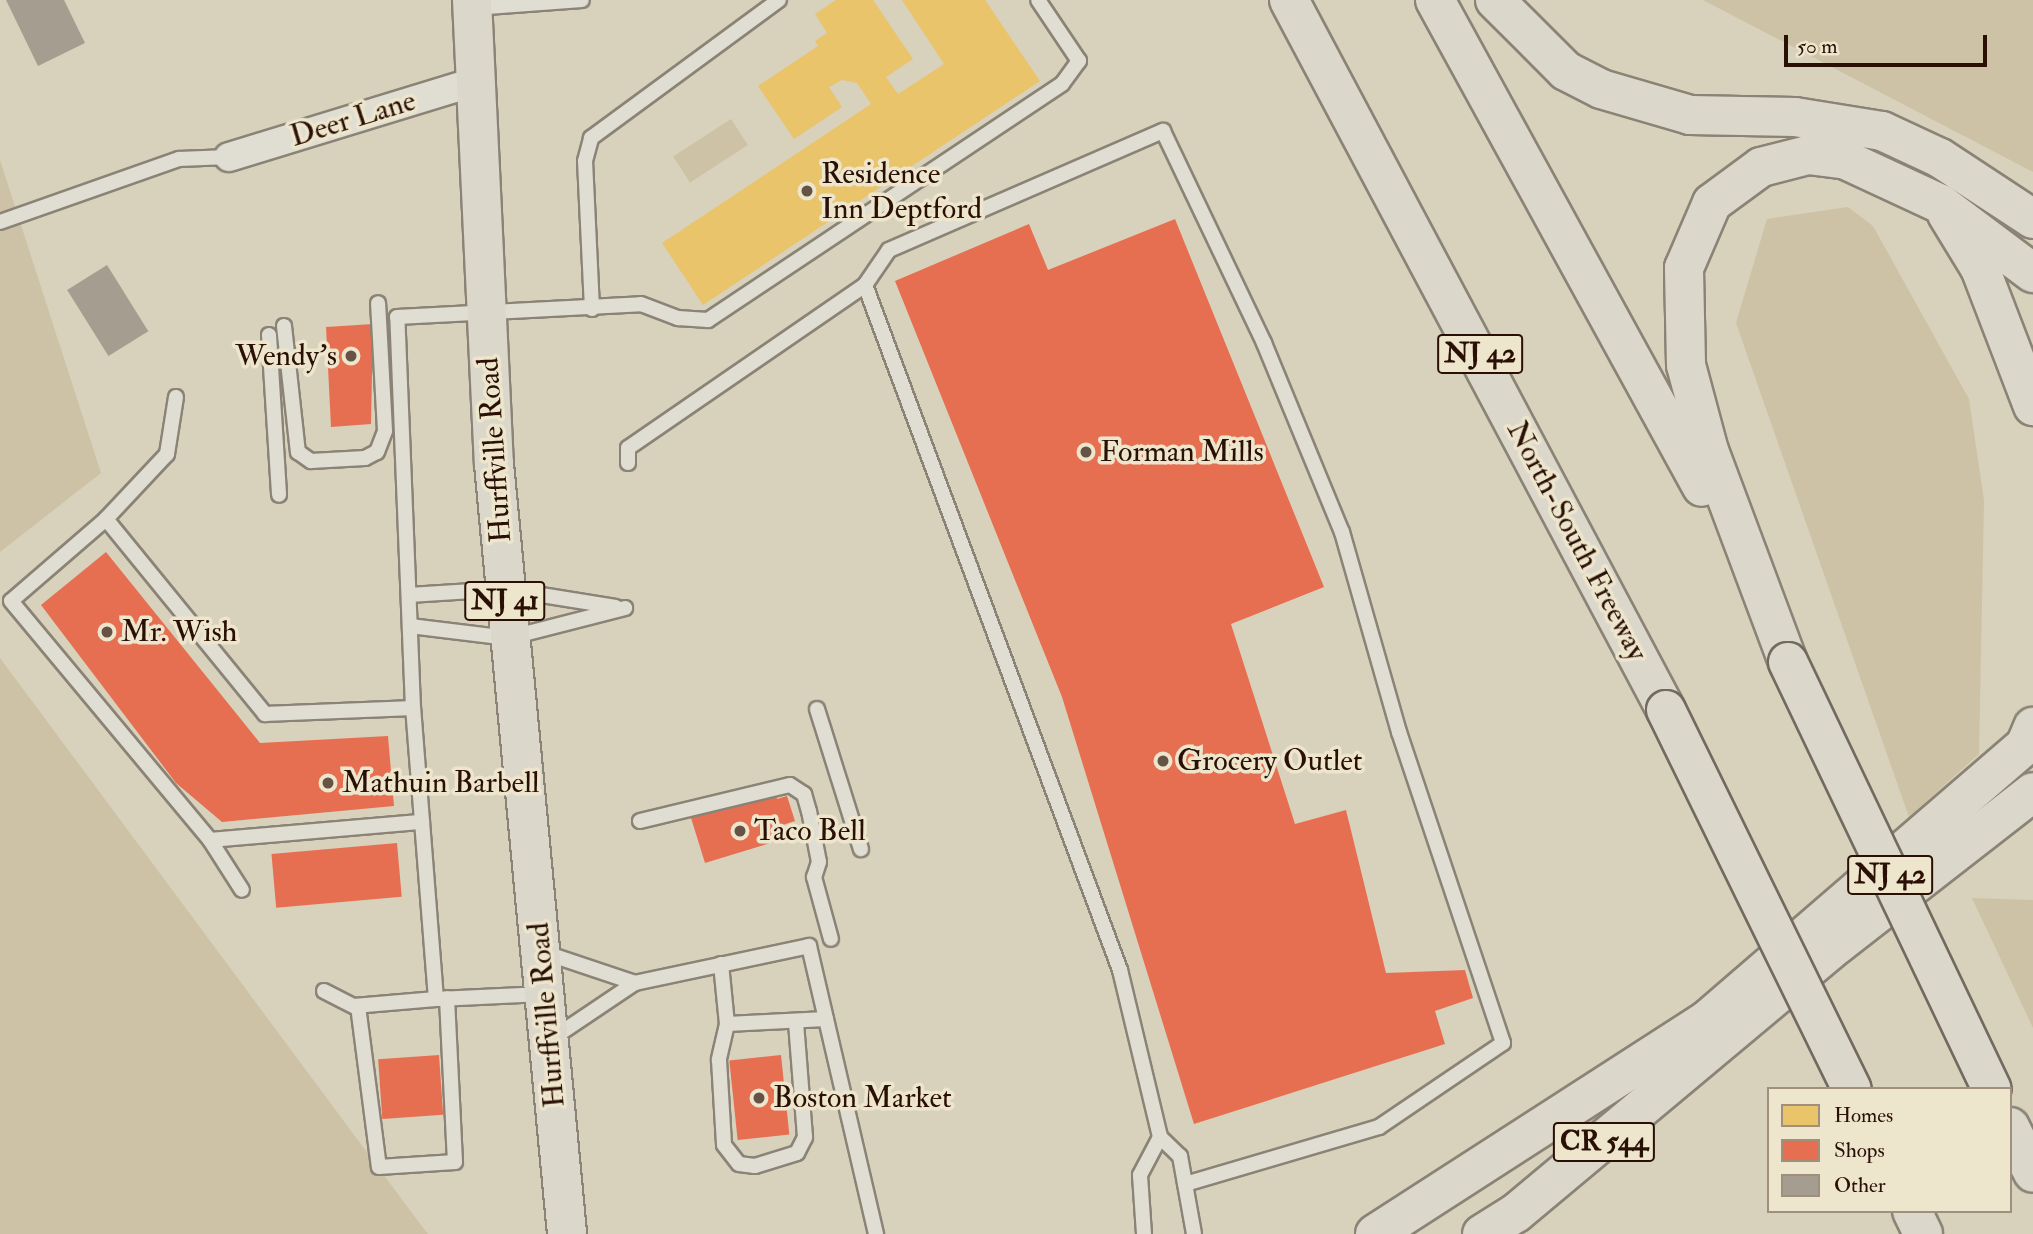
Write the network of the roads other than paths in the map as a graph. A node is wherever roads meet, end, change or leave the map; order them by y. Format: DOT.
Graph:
graph roads {
  1 [pos="582,0"];
  2 [pos="779,0"];
  3 [pos="1038,0"];
  4 [pos="1289,0"];
  5 [pos="1434,0"];
  6 [pos="1496,0"];
  7 [pos="559,2"];
  8 [pos="472,4"];
  9 [pos="477,80"];
  10 [pos="229,157"];
  11 [pos="1941,204"];
  12 [pos="2033,219"];
  13 [pos="0,222"];
  14 [pos="2033,273"];
  15 [pos="865,285"];
  16 [pos="379,303"];
  17 [pos="592,309"];
  18 [pos="486,313"];
  19 [pos="284,326"];
  20 [pos="269,335"];
  21 [pos="176,397"];
  22 [pos="2033,406"];
  23 [pos="628,463"];
  24 [pos="279,495"];
  25 [pos="106,519"];
  26 [pos="504,589"];
  27 [pos="409,595"];
  28 [pos="410,626"];
  29 [pos="508,638"];
  30 [pos="1788,662"];
  31 [pos="414,708"];
  32 [pos="817,709"];
  33 [pos="2030,737"];
  34 [pos="2033,792"];
  35 [pos="640,821"];
  36 [pos="422,822"];
  37 [pos="210,841"];
  38 [pos="861,849"];
  39 [pos="242,890"];
  40 [pos="831,939"];
  41 [pos="541,951"];
  42 [pos="722,964"];
  43 [pos="635,983"];
  44 [pos="324,991"];
  45 [pos="546,993"];
  46 [pos="441,998"];
  47 [pos="358,1006"];
  48 [pos="826,1019"];
  49 [pos="796,1023"];
  50 [pos="727,1024"];
  51 [pos="551,1039"];
  52 [pos="1851,1087"];
  53 [pos="1991,1087"];
  54 [pos="2012,1131"];
  55 [pos="1160,1137"];
  56 [pos="2033,1173"];
  57 [pos="1185,1184"];
  58 [pos="1913,1213"];
  59 [pos="567,1234"];
  60 [pos="876,1234"];
  61 [pos="1144,1234"];
  62 [pos="1194,1234"];
  63 [pos="1375,1234"];
  64 [pos="1482,1234"];
  65 [pos="1923,1234"];
  1 -- 7 [label="lane"];
  2 -- 17 [label="lane"];
  3 -- 17 [label="lane"];
  4 -- 52 [label="main road, North-South Freeway / NJ 42, bridge"];
  5 -- 30 [label="main road, NJ 42"];
  6 -- 12 [label="main road"];
  7 -- 8 [label="lane"];
  8 -- 9 [label="main road, Hurffville Road / NJ 41"];
  9 -- 10 [label="street, Deer Lane"];
  9 -- 18 [label="main road, Hurffville Road / NJ 41"];
  10 -- 13 [label="lane"];
  11 -- 14 [label="main road"];
  11 -- 22 [label="main road"];
  11 -- 30 [label="main road"];
  15 -- 23 [label="lane"];
  15 -- 55 [label="lane"];
  15 -- 57 [label="lane"];
  16 -- 19 [label="lane"];
  17 -- 18 [label="lane"];
  18 -- 26 [label="main road, Hurffville Road / NJ 41"];
  18 -- 27 [label="lane"];
  20 -- 24 [label="lane"];
  21 -- 25 [label="lane"];
  25 -- 31 [label="lane"];
  25 -- 37 [label="lane"];
  26 -- 27 [label="lane"];
  26 -- 29 [label="main road, Hurffville Road / NJ 41"];
  26 -- 29 [label="lane"];
  27 -- 28 [label="lane"];
  28 -- 29 [label="lane"];
  28 -- 31 [label="lane"];
  29 -- 41 [label="main road, Hurffville Road / NJ 41"];
  30 -- 53 [label="main road, NJ 42, bridge"];
  31 -- 36 [label="lane"];
  32 -- 38 [label="lane"];
  33 -- 63 [label="main road, CR 544"];
  34 -- 64 [label="main road, CR 544"];
  35 -- 40 [label="lane"];
  36 -- 37 [label="lane"];
  36 -- 46 [label="lane"];
  37 -- 39 [label="lane"];
  41 -- 43 [label="lane"];
  41 -- 45 [label="main road, Hurffville Road / NJ 41"];
  42 -- 43 [label="lane"];
  42 -- 48 [label="lane"];
  42 -- 50 [label="lane"];
  43 -- 51 [label="lane"];
  44 -- 47 [label="lane"];
  45 -- 46 [label="lane"];
  45 -- 51 [label="main road, Hurffville Road / NJ 41"];
  46 -- 47 [label="lane"];
  46 -- 47 [label="lane"];
  48 -- 49 [label="lane"];
  48 -- 60 [label="lane"];
  49 -- 50 [label="lane"];
  49 -- 50 [label="lane"];
  51 -- 59 [label="main road, Hurffville Road / NJ 41"];
  54 -- 56 [label="main road"];
  55 -- 57 [label="lane"];
  55 -- 61 [label="lane"];
  57 -- 62 [label="lane"];
  58 -- 65 [label="main road"];
}
